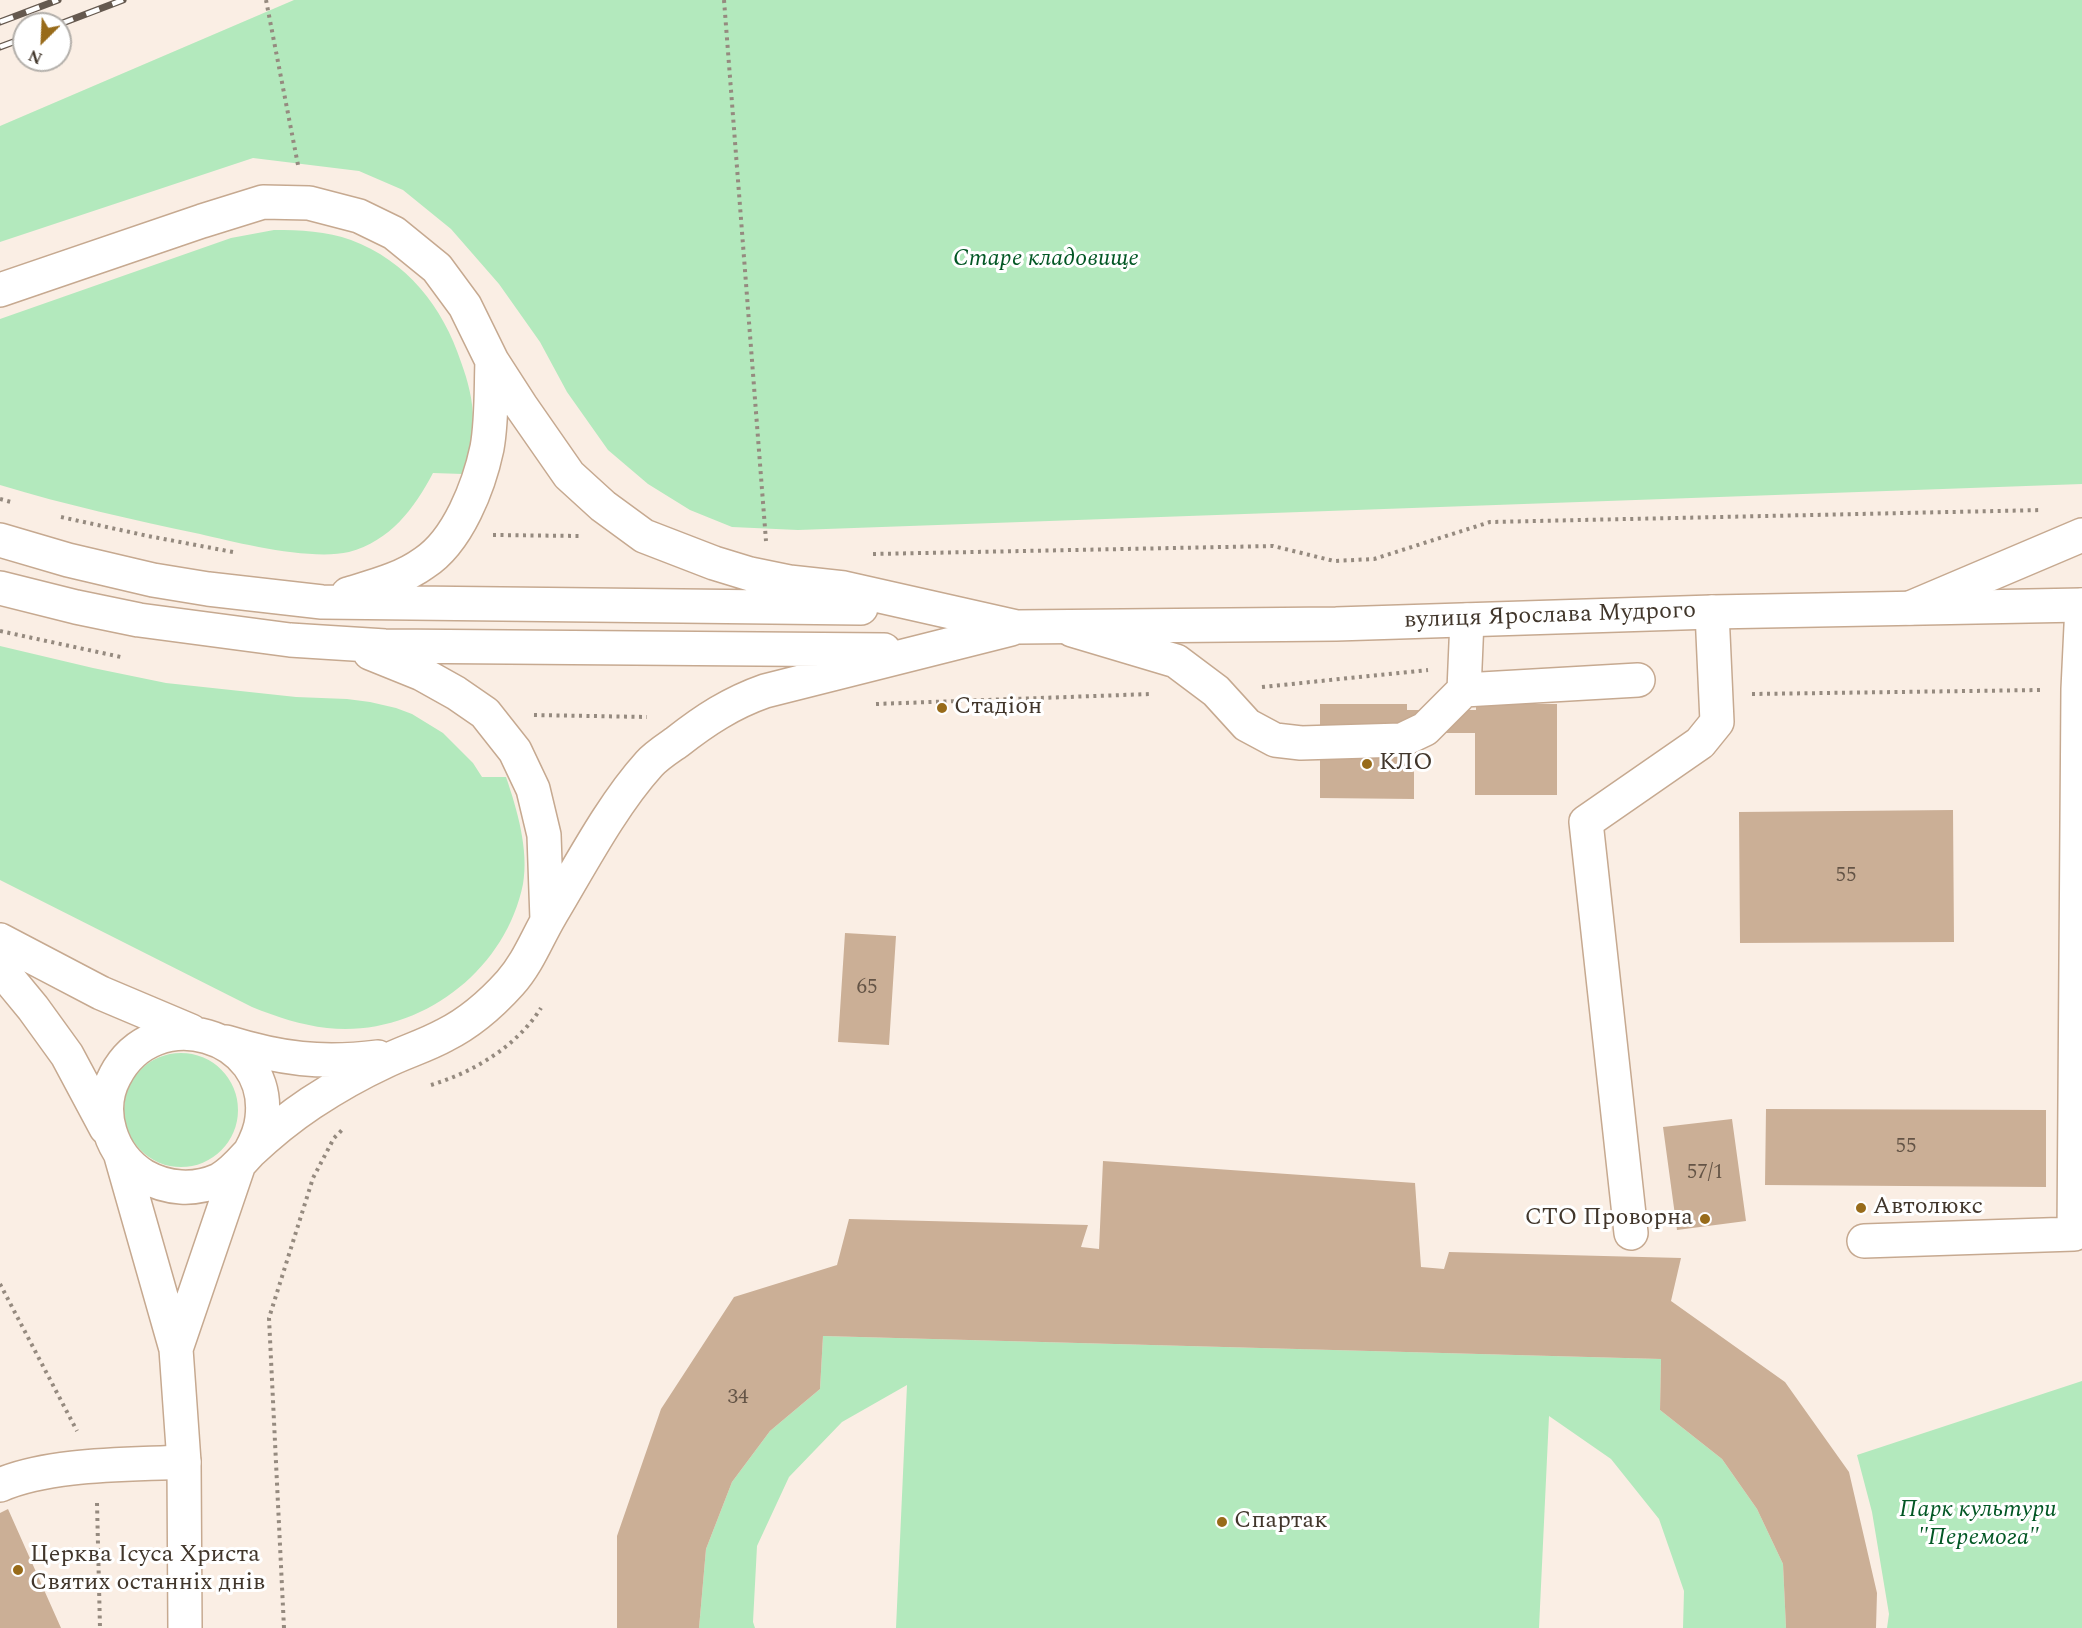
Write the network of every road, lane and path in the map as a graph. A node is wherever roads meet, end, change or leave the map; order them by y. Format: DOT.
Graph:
graph roads {
  1 [pos="266,0"];
  2 [pos="724,0"];
  3 [pos="300,172"];
  4 [pos="0,290"];
  5 [pos="492,361"];
  6 [pos="0,499"];
  7 [pos="17,504"];
  8 [pos="2046,510"];
  9 [pos="52,514"];
  10 [pos="492,535"];
  11 [pos="2082,535"];
  12 [pos="583,536"];
  13 [pos="0,540"];
  14 [pos="766,544"];
  15 [pos="241,553"];
  16 [pos="868,555"];
  17 [pos="0,588"];
  18 [pos="322,602"];
  19 [pos="2082,605"];
  20 [pos="932,608"];
  21 [pos="1910,608"];
  22 [pos="1712,612"];
  23 [pos="1467,620"];
  24 [pos="1017,627"];
  25 [pos="1061,627"];
  26 [pos="346,643"];
  27 [pos="933,650"];
  28 [pos="1429,670"];
  29 [pos="1638,680"];
  30 [pos="1267,686"];
  31 [pos="2078,689"];
  32 [pos="1464,690"];
  33 [pos="1142,694"];
  34 [pos="1716,695"];
  35 [pos="868,704"];
  36 [pos="525,715"];
  37 [pos="642,717"];
  38 [pos="547,921"];
  39 [pos="0,940"];
  40 [pos="0,968"];
  41 [pos="542,1006"];
  42 [pos="205,1036"];
  43 [pos="401,1054"];
  44 [pos="430,1085"];
  45 [pos="347,1125"];
  46 [pos="116,1147"];
  47 [pos="244,1160"];
  48 [pos="1631,1233"];
  49 [pos="1864,1241"];
  50 [pos="0,1284"];
  51 [pos="176,1349"];
  52 [pos="184,1462"];
  53 [pos="96,1467"];
  54 [pos="0,1485"];
  55 [pos="100,1628"];
  56 [pos="185,1628"];
  57 [pos="284,1628"];
  1 -- 3 [label="path"];
  2 -- 14 [label="path"];
  4 -- 5 [label="main road"];
  5 -- 18 [label="main road"];
  5 -- 20 [label="main road"];
  6 -- 7 [label="path"];
  8 -- 16 [label="path"];
  9 -- 15 [label="path"];
  10 -- 12 [label="path"];
  11 -- 21 [label="main road"];
  13 -- 18 [label="main road"];
  17 -- 26 [label="main road"];
  18 -- 20 [label="main road"];
  19 -- 21 [label="main road, вулиця Ярослава Мудрого"];
  19 -- 31 [label="main road"];
  20 -- 24 [label="main road"];
  21 -- 22 [label="main road, вулиця Ярослава Мудрого"];
  22 -- 23 [label="main road, вулиця Ярослава Мудрого"];
  22 -- 34 [label="main road"];
  23 -- 25 [label="main road, вулиця Ярослава Мудрого"];
  23 -- 32 [label="main road"];
  24 -- 25 [label="main road, вулиця Ярослава Мудрого"];
  24 -- 27 [label="main road"];
  25 -- 32 [label="main road"];
  26 -- 27 [label="main road"];
  26 -- 38 [label="main road"];
  27 -- 38 [label="main road"];
  28 -- 30 [label="path"];
  29 -- 32 [label="main road"];
  31 -- 34 [label="path"];
  31 -- 49 [label="main road"];
  33 -- 35 [label="path"];
  34 -- 48 [label="main road"];
  36 -- 37 [label="path"];
  38 -- 43 [label="main road"];
  39 -- 42 [label="main road"];
  40 -- 46 [label="main road"];
  41 -- 44 [label="path"];
  42 -- 43 [label="main road"];
  42 -- 46 [label="main road"];
  42 -- 47 [label="main road"];
  43 -- 47 [label="main road"];
  45 -- 57 [label="path"];
  46 -- 47 [label="main road"];
  46 -- 51 [label="main road"];
  47 -- 51 [label="main road"];
  50 -- 53 [label="path"];
  51 -- 52 [label="main road"];
  52 -- 53 [label="main road"];
  52 -- 56 [label="main road"];
  53 -- 54 [label="main road"];
  53 -- 55 [label="path"];
}
